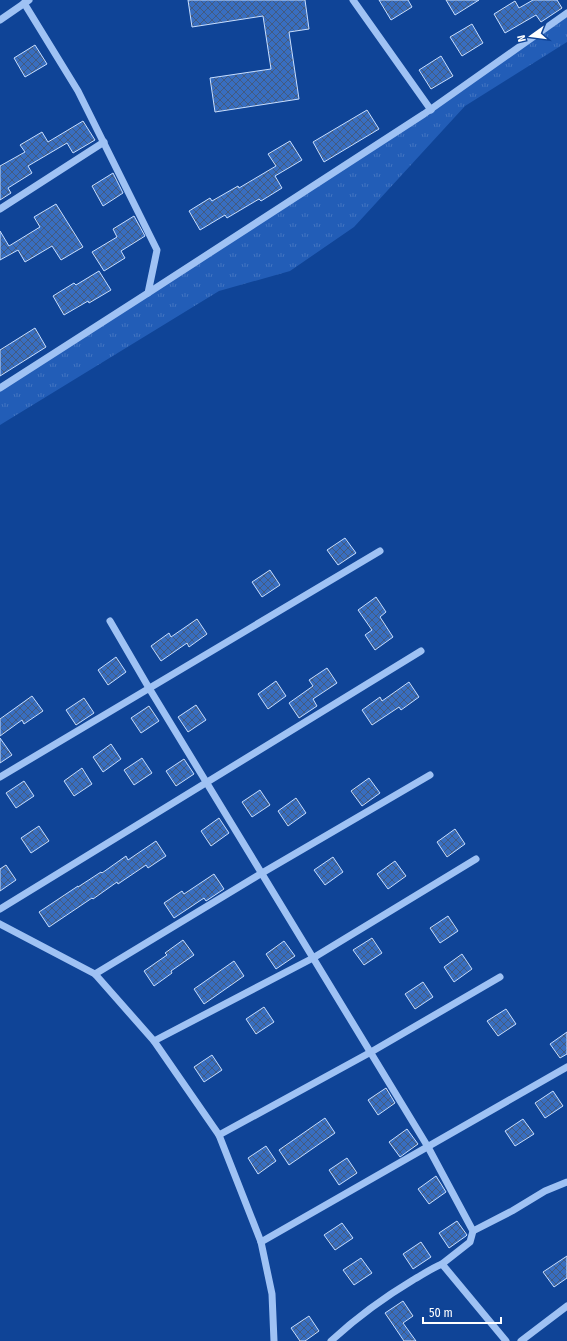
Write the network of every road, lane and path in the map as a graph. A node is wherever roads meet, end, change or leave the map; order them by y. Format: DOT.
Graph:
graph roads {
  1 [pos="353,0"];
  2 [pos="26,2"];
  3 [pos="567,13"];
  4 [pos="0,20"];
  5 [pos="431,110"];
  6 [pos="104,142"];
  7 [pos="0,209"];
  8 [pos="148,293"];
  9 [pos="0,388"];
  10 [pos="380,551"];
  11 [pos="110,621"];
  12 [pos="421,651"];
  13 [pos="149,688"];
  14 [pos="430,775"];
  15 [pos="0,777"];
  16 [pos="207,783"];
  17 [pos="476,859"];
  18 [pos="262,873"];
  19 [pos="0,909"];
  20 [pos="0,924"];
  21 [pos="314,958"];
  22 [pos="95,974"];
  23 [pos="500,977"];
  24 [pos="154,1041"];
  25 [pos="371,1052"];
  26 [pos="567,1067"];
  27 [pos="219,1135"];
  28 [pos="428,1147"];
  29 [pos="567,1182"];
  30 [pos="473,1231"];
  31 [pos="261,1242"];
  32 [pos="442,1264"];
  33 [pos="567,1306"];
  34 [pos="274,1341"];
  35 [pos="331,1341"];
  36 [pos="506,1341"];
  37 [pos="521,1341"];
  1 -- 5 [label="street"];
  2 -- 4 [label="street"];
  2 -- 6 [label="street"];
  3 -- 5 [label="street"];
  5 -- 8 [label="street"];
  6 -- 7 [label="street"];
  6 -- 8 [label="street"];
  8 -- 9 [label="street"];
  10 -- 13 [label="street"];
  11 -- 13 [label="street"];
  12 -- 16 [label="street"];
  13 -- 15 [label="street"];
  13 -- 16 [label="street"];
  14 -- 18 [label="street"];
  16 -- 18 [label="street"];
  16 -- 19 [label="street"];
  17 -- 21 [label="street"];
  18 -- 21 [label="street"];
  18 -- 22 [label="street"];
  20 -- 22 [label="street"];
  21 -- 24 [label="street"];
  21 -- 25 [label="street"];
  22 -- 24 [label="street"];
  23 -- 25 [label="street"];
  24 -- 27 [label="street"];
  25 -- 27 [label="street"];
  25 -- 28 [label="street"];
  26 -- 28 [label="street"];
  27 -- 31 [label="street"];
  28 -- 30 [label="street"];
  28 -- 31 [label="street"];
  29 -- 30 [label="street"];
  30 -- 32 [label="street"];
  31 -- 34 [label="street"];
  32 -- 35 [label="street"];
  32 -- 36 [label="street"];
  33 -- 37 [label="street"];
}
